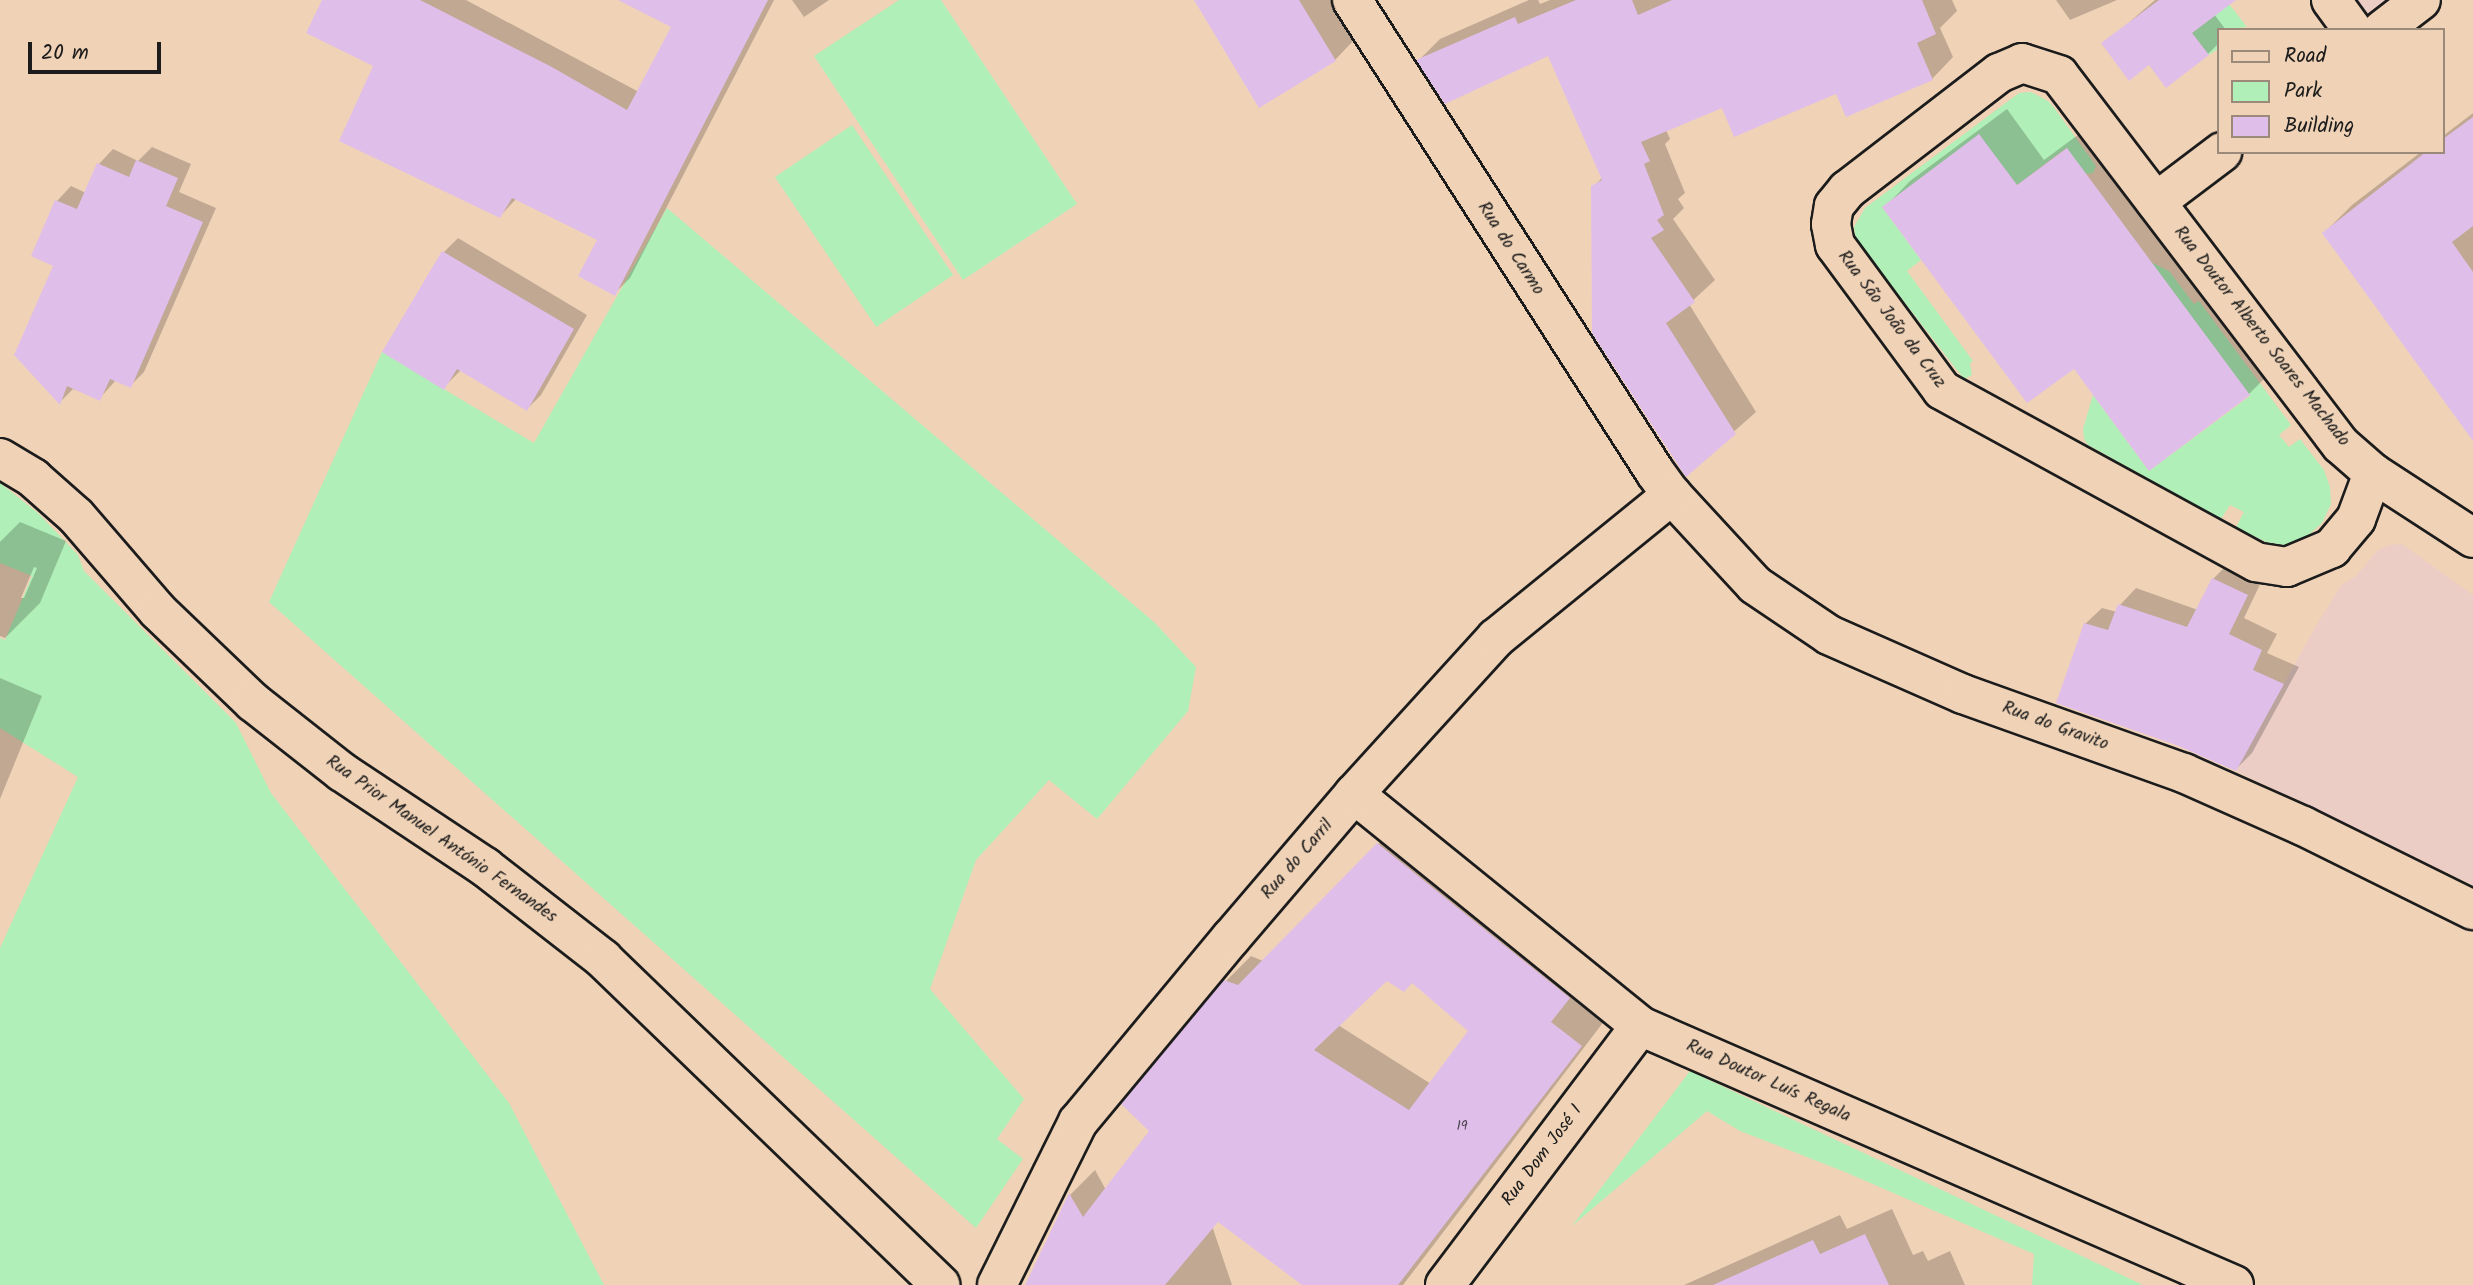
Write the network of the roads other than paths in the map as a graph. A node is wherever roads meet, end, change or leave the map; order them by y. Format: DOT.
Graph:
graph roads {
  1 [pos="1352,0"];
  2 [pos="2332,0"];
  3 [pos="2421,0"];
  4 [pos="2352,28"];
  5 [pos="2385,28"];
  6 [pos="2219,154"];
  7 [pos="2157,202"];
  8 [pos="0,458"];
  9 [pos="2373,473"];
  10 [pos="1672,495"];
  11 [pos="2473,538"];
  12 [pos="1354,794"];
  13 [pos="2473,910"];
  14 [pos="1640,1026"];
  15 [pos="940,1285"];
  16 [pos="997,1285"];
  17 [pos="1445,1285"];
  18 [pos="2234,1285"];
  1 -- 10 [label="street, Rua do Carmo"];
  2 -- 4 [label="street"];
  3 -- 5 [label="street"];
  6 -- 7 [label="street"];
  7 -- 9 [label="street, Rua Doutor Alberto Soares Machado"];
  7 -- 9 [label="street, Rua São João da Cruz"];
  8 -- 15 [label="street, Rua Prior Manuel António Fernandes"];
  9 -- 11 [label="street, Rua Doutor Alberto Soares Machado"];
  10 -- 12 [label="street, Rua do Carril"];
  10 -- 13 [label="street, Rua do Gravito"];
  12 -- 14 [label="street, Rua Doutor Luís Regala"];
  12 -- 16 [label="street, Rua do Carril"];
  14 -- 17 [label="street, Rua Dom José I"];
  14 -- 18 [label="street, Rua Doutor Luís Regala"];
}
